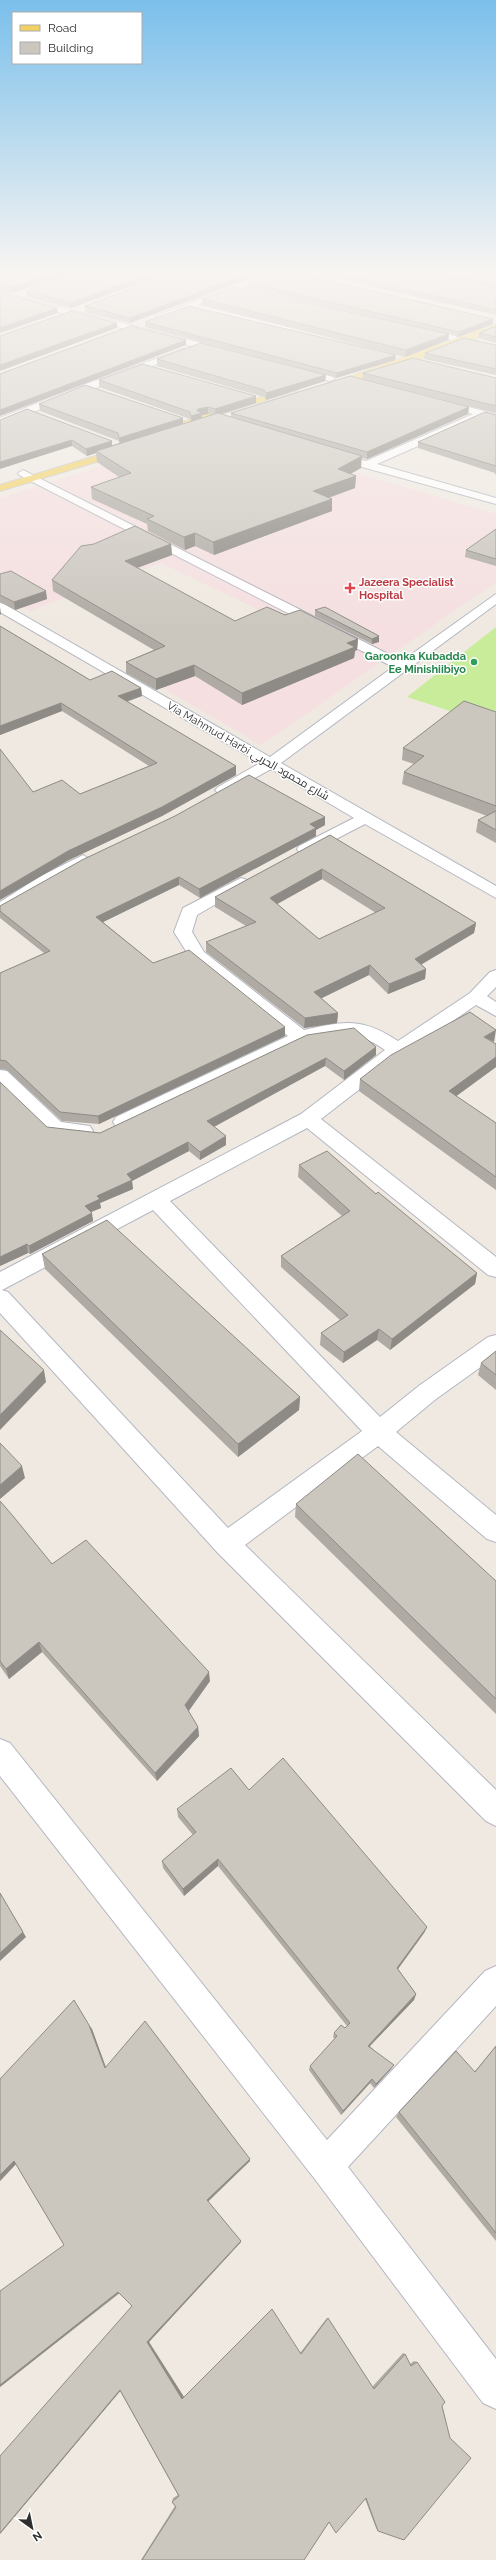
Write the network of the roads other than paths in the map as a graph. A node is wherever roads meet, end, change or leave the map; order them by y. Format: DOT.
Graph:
graph roads {
  1 [pos="78,390"];
  2 [pos="96,390"];
  3 [pos="302,390"];
  4 [pos="304,390"];
  5 [pos="100,392"];
  6 [pos="246,395"];
  7 [pos="428,399"];
  8 [pos="261,400"];
  9 [pos="28,411"];
  10 [pos="482,414"];
  11 [pos="42,416"];
  12 [pos="172,417"];
  13 [pos="204,417"];
  14 [pos="496,417"];
  15 [pos="0,422"];
  16 [pos="186,422"];
  17 [pos="220,422"];
  18 [pos="321,452"];
  19 [pos="74,457"];
  20 [pos="84,462"];
  21 [pos="366,465"];
  22 [pos="29,475"];
  23 [pos="0,480"];
  24 [pos="0,488"];
  25 [pos="496,501"];
  26 [pos="496,598"];
  27 [pos="0,607"];
  28 [pos="403,667"];
  29 [pos="270,764"];
  30 [pos="209,798"];
  31 [pos="365,818"];
  32 [pos="96,854"];
  33 [pos="291,857"];
  34 [pos="259,874"];
  35 [pos="496,893"];
  36 [pos="0,909"];
  37 [pos="496,976"];
  38 [pos="476,997"];
  39 [pos="496,1010"];
  40 [pos="301,1037"];
  41 [pos="398,1050"];
  42 [pos="0,1076"];
  43 [pos="308,1119"];
  44 [pos="157,1201"];
  45 [pos="496,1270"];
  46 [pos="0,1282"];
  47 [pos="0,1298"];
  48 [pos="496,1344"];
  49 [pos="379,1432"];
  50 [pos="496,1530"];
  51 [pos="226,1544"];
  52 [pos="0,1753"];
  53 [pos="496,1811"];
  54 [pos="496,1982"];
  55 [pos="326,2166"];
  56 [pos="496,2390"];
  1 -- 9 [label="street"];
  2 -- 5 [label="street"];
  3 -- 8 [label="main road"];
  4 -- 17 [label="main road"];
  6 -- 8 [label="street"];
  7 -- 10 [label="street"];
  8 -- 13 [label="main road"];
  9 -- 11 [label="street"];
  9 -- 15 [label="street"];
  10 -- 14 [label="street"];
  10 -- 21 [label="street"];
  12 -- 16 [label="street"];
  13 -- 16 [label="main road"];
  13 -- 17 [label="street"];
  16 -- 17 [label="main road"];
  18 -- 21 [label="street"];
  19 -- 20 [label="main road"];
  19 -- 20 [label="main road"];
  19 -- 22 [label="main road"];
  20 -- 22 [label="main road"];
  21 -- 25 [label="street"];
  22 -- 23 [label="main road"];
  22 -- 24 [label="main road"];
  22 -- 28 [label="street"];
  26 -- 28 [label="street"];
  27 -- 29 [label="street, Via Mahmud Harbi شارع محمود الحربي"];
  28 -- 29 [label="street"];
  29 -- 30 [label="street"];
  29 -- 31 [label="street, Via Mahmud Harbi شارع محمود الحربي"];
  31 -- 33 [label="street"];
  31 -- 35 [label="street, Via Mahmud Harbi شارع محمود الحربي"];
  32 -- 36 [label="street"];
  34 -- 40 [label="street"];
  37 -- 38 [label="street"];
  38 -- 39 [label="street"];
  38 -- 41 [label="street"];
  40 -- 41 [label="street"];
  40 -- 42 [label="street"];
  41 -- 43 [label="street"];
  43 -- 44 [label="street"];
  43 -- 45 [label="street"];
  44 -- 46 [label="street"];
  44 -- 49 [label="street"];
  47 -- 51 [label="street"];
  48 -- 49 [label="street"];
  49 -- 50 [label="street"];
  49 -- 51 [label="street"];
  51 -- 53 [label="street"];
  52 -- 55 [label="street"];
  54 -- 55 [label="street"];
  55 -- 56 [label="street"];
}
